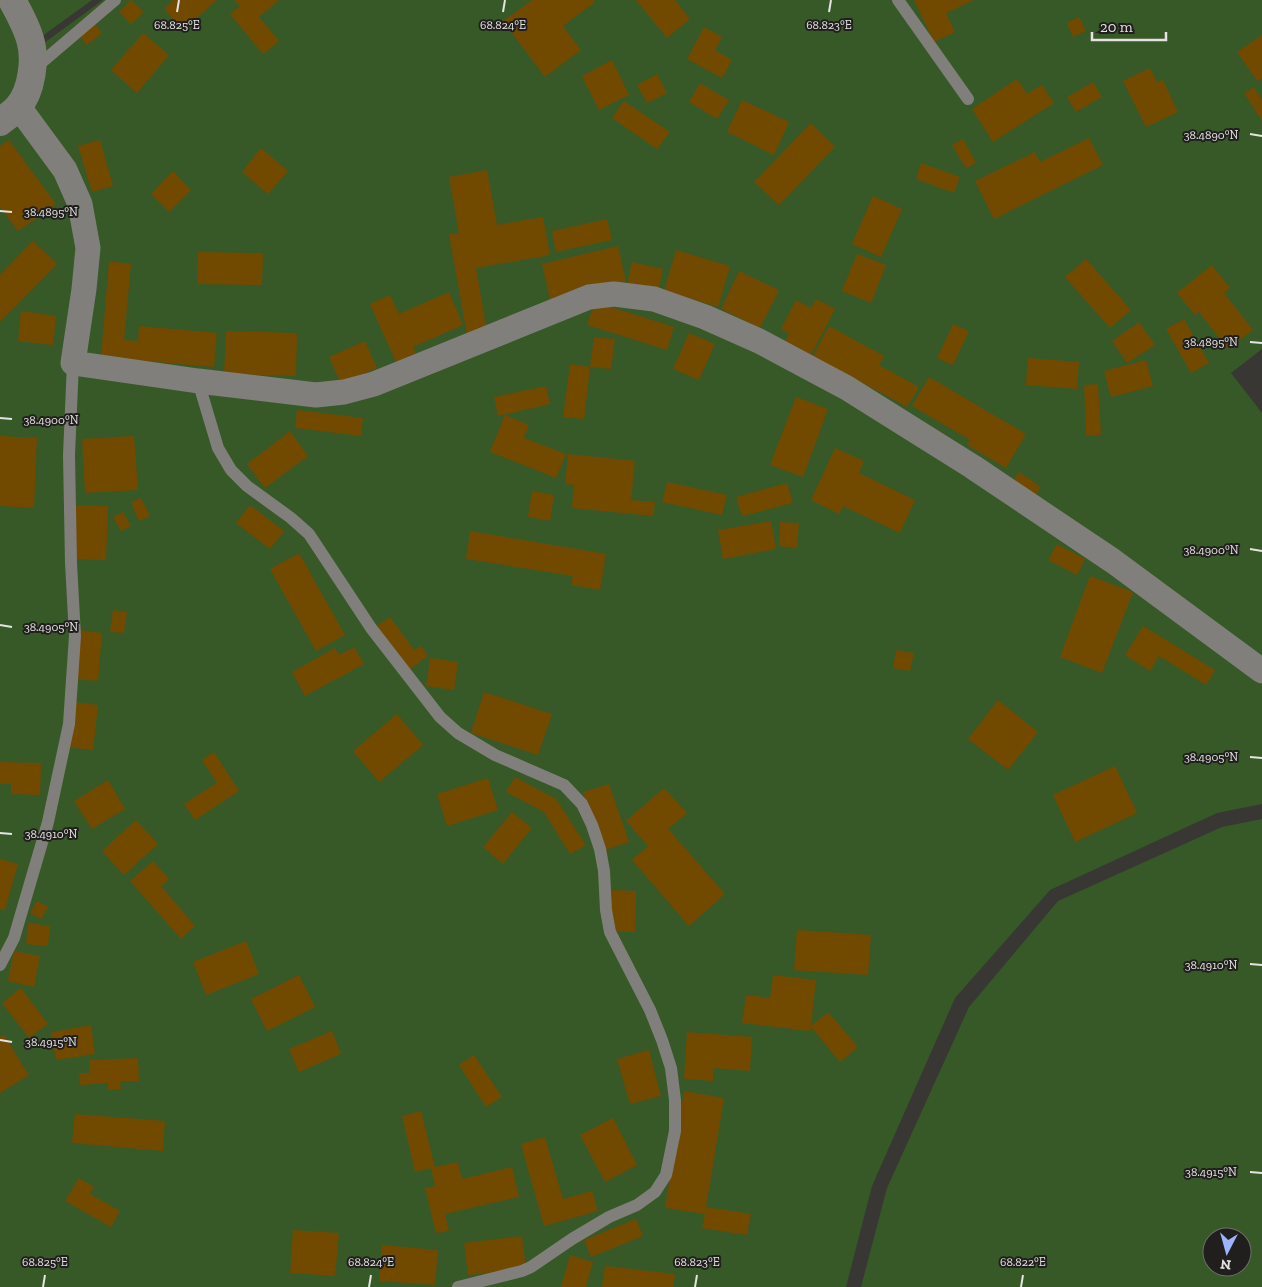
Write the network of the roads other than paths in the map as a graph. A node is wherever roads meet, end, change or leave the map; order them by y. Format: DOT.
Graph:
graph roads {
  1 [pos="12,0"];
  2 [pos="114,0"];
  3 [pos="898,0"];
  4 [pos="32,71"];
  5 [pos="968,100"];
  6 [pos="9,114"];
  7 [pos="73,362"];
  8 [pos="198,381"];
  9 [pos="1262,671"];
  10 [pos="0,965"];
  11 [pos="458,1287"];
  1 -- 4 [label="street"];
  2 -- 4 [label="lane"];
  3 -- 5 [label="lane"];
  4 -- 6 [label="street"];
  6 -- 7 [label="street"];
  7 -- 8 [label="street"];
  7 -- 10 [label="lane"];
  8 -- 9 [label="street"];
  8 -- 11 [label="lane"];
}
